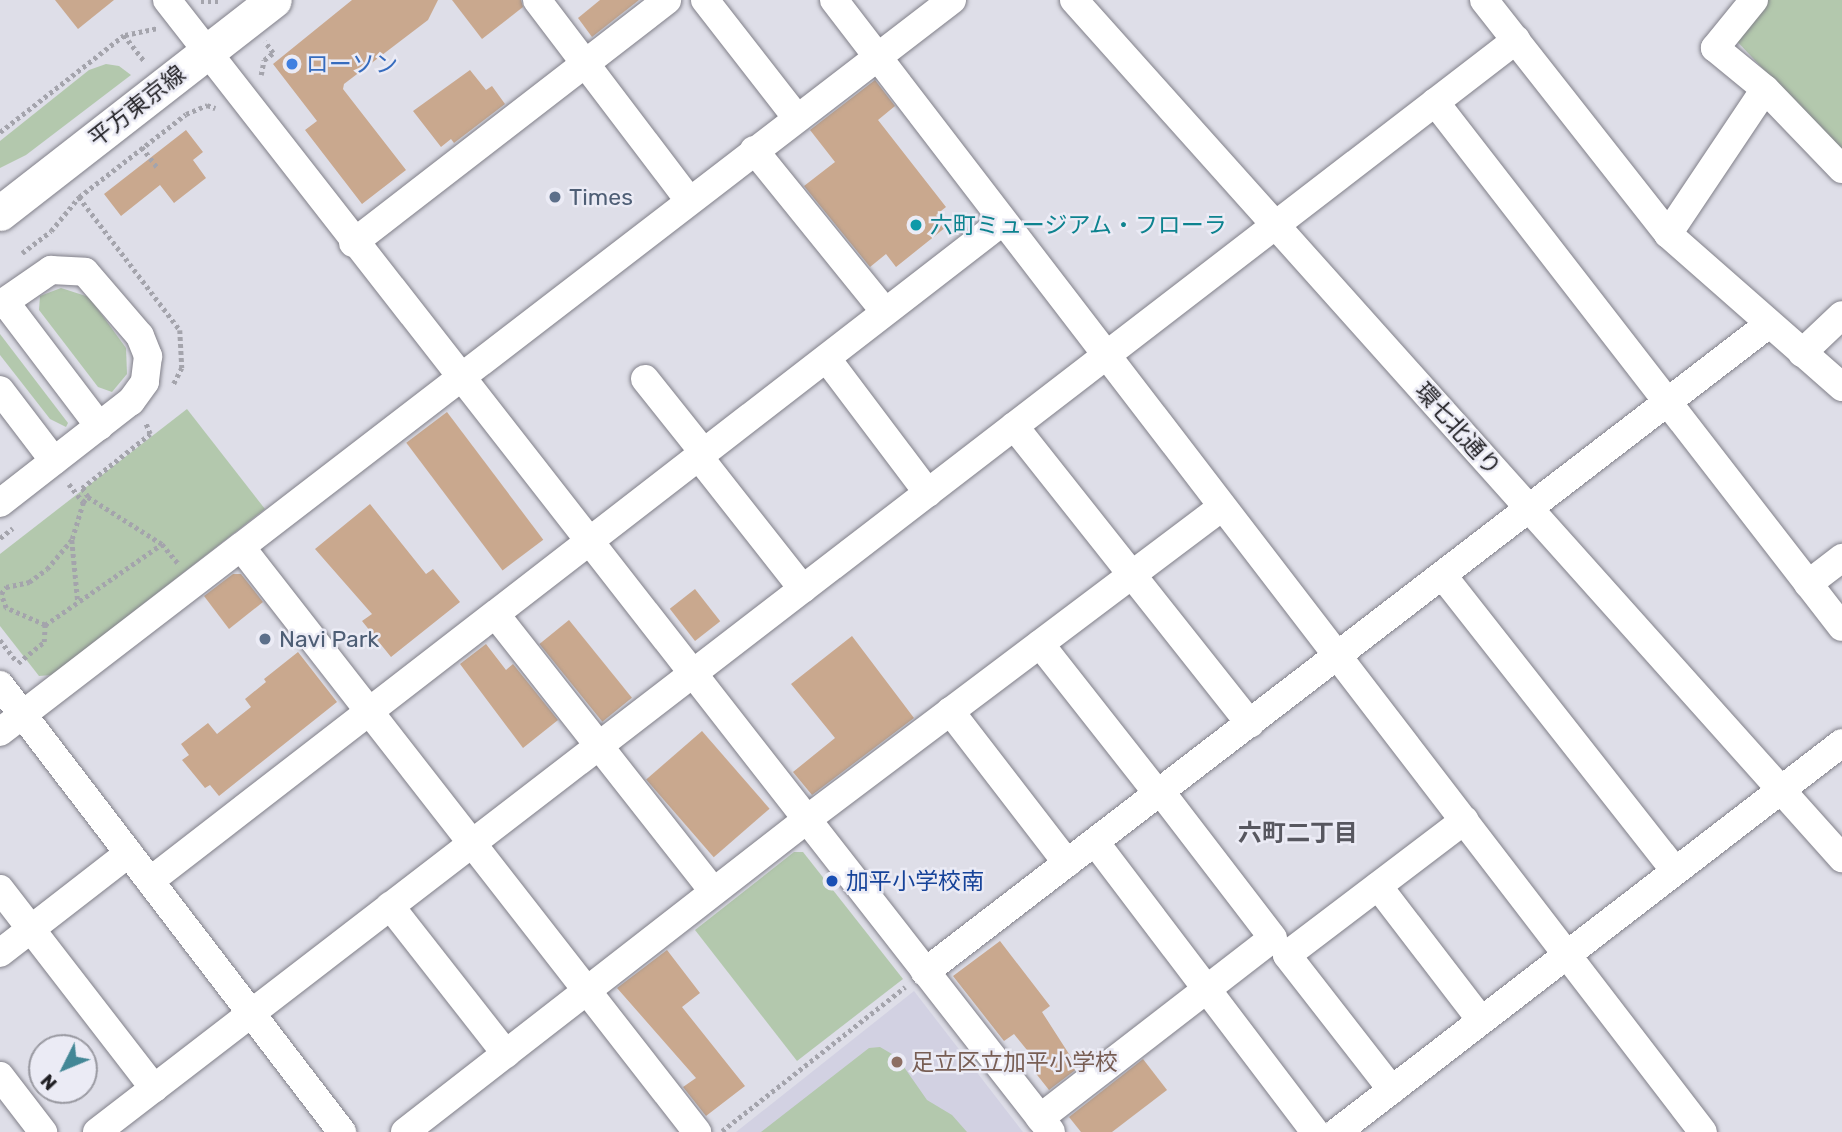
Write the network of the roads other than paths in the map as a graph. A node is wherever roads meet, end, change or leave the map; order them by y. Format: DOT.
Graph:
graph roads {
  1 [pos="167,0"];
  2 [pos="274,0"];
  3 [pos="537,0"];
  4 [pos="667,0"];
  5 [pos="705,0"];
  6 [pos="834,0"];
  7 [pos="952,0"];
  8 [pos="1074,0"];
  9 [pos="1754,0"];
  10 [pos="1499,6"];
  11 [pos="1516,40"];
  12 [pos="206,52"];
  13 [pos="877,57"];
  14 [pos="586,63"];
  15 [pos="1765,89"];
  16 [pos="1435,103"];
  17 [pos="797,118"];
  18 [pos="754,150"];
  19 [pos="1842,169"];
  20 [pos="689,200"];
  21 [pos="0,213"];
  22 [pos="999,224"];
  23 [pos="1275,225"];
  24 [pos="1668,234"];
  25 [pos="353,243"];
  26 [pos="2,303"];
  27 [pos="885,312"];
  28 [pos="1842,316"];
  29 [pos="1769,324"];
  30 [pos="1802,353"];
  31 [pos="1105,355"];
  32 [pos="827,359"];
  33 [pos="461,378"];
  34 [pos="645,379"];
  35 [pos="1842,387"];
  36 [pos="0,390"];
  37 [pos="1665,404"];
  38 [pos="99,426"];
  39 [pos="1014,426"];
  40 [pos="702,455"];
  41 [pos="62,473"];
  42 [pos="928,493"];
  43 [pos="0,503"];
  44 [pos="1222,507"];
  45 [pos="1529,509"];
  46 [pos="588,542"];
  47 [pos="240,547"];
  48 [pos="1842,558"];
  49 [pos="1133,573"];
  50 [pos="1443,576"];
  51 [pos="1808,584"];
  52 [pos="803,589"];
  53 [pos="496,615"];
  54 [pos="1842,627"];
  55 [pos="1040,644"];
  56 [pos="1340,655"];
  57 [pos="692,674"];
  58 [pos="0,685"];
  59 [pos="950,711"];
  60 [pos="371,713"];
  61 [pos="22,714"];
  62 [pos="1250,724"];
  63 [pos="0,732"];
  64 [pos="1842,743"];
  65 [pos="599,745"];
  66 [pos="1781,790"];
  67 [pos="1159,793"];
  68 [pos="806,820"];
  69 [pos="1465,820"];
  70 [pos="1095,842"];
  71 [pos="471,844"];
  72 [pos="129,853"];
  73 [pos="1842,858"];
  74 [pos="1067,863"];
  75 [pos="1675,871"];
  76 [pos="150,881"];
  77 [pos="1378,886"];
  78 [pos="0,889"];
  79 [pos="713,891"];
  80 [pos="390,906"];
  81 [pos="32,928"];
  82 [pos="1280,946"];
  83 [pos="0,953"];
  84 [pos="1567,954"];
  85 [pos="925,972"];
  86 [pos="1207,989"];
  87 [pos="587,991"];
  88 [pos="251,1012"];
  89 [pos="1481,1020"];
  90 [pos="506,1054"];
  91 [pos="0,1076"];
  92 [pos="155,1088"];
  93 [pos="1392,1090"];
  94 [pos="1046,1125"];
  95 [pos="43,1132"];
  96 [pos="97,1132"];
  97 [pos="342,1132"];
  98 [pos="405,1132"];
  99 [pos="697,1132"];
  100 [pos="1315,1132"];
  101 [pos="1337,1132"];
  102 [pos="1703,1132"];
  1 -- 12 [label="street"];
  2 -- 12 [label="main road, 平方東京線"];
  3 -- 14 [label="street"];
  4 -- 14 [label="street"];
  5 -- 17 [label="street"];
  6 -- 13 [label="street"];
  7 -- 13 [label="street"];
  8 -- 23 [label="street, 環七北通り"];
  9 -- 15 [label="street"];
  10 -- 11 [label="street"];
  11 -- 16 [label="street"];
  11 -- 24 [label="street"];
  12 -- 21 [label="main road, 平方東京線"];
  12 -- 25 [label="street"];
  13 -- 17 [label="street"];
  13 -- 22 [label="street"];
  14 -- 20 [label="street"];
  14 -- 25 [label="street"];
  15 -- 19 [label="street"];
  15 -- 24 [label="street"];
  16 -- 23 [label="street"];
  16 -- 37 [label="street"];
  17 -- 18 [label="street"];
  18 -- 20 [label="street"];
  18 -- 27 [label="street"];
  20 -- 33 [label="street"];
  22 -- 27 [label="street"];
  22 -- 31 [label="street"];
  23 -- 31 [label="street"];
  23 -- 45 [label="street, 環七北通り"];
  24 -- 29 [label="street"];
  25 -- 33 [label="street"];
  26 -- 38 [label="street"];
  26 -- 38 [label="street"];
  27 -- 32 [label="street"];
  28 -- 30 [label="street"];
  29 -- 30 [label="street"];
  29 -- 37 [label="street"];
  30 -- 35 [label="street"];
  31 -- 39 [label="street"];
  31 -- 44 [label="street"];
  32 -- 40 [label="street"];
  32 -- 42 [label="street"];
  33 -- 46 [label="street"];
  33 -- 47 [label="street"];
  34 -- 40 [label="street"];
  36 -- 41 [label="street"];
  37 -- 45 [label="street"];
  37 -- 51 [label="street"];
  38 -- 41 [label="street"];
  39 -- 42 [label="street"];
  39 -- 49 [label="street"];
  40 -- 46 [label="street"];
  40 -- 52 [label="street"];
  41 -- 43 [label="street"];
  42 -- 52 [label="street"];
  44 -- 49 [label="street"];
  44 -- 56 [label="street"];
  45 -- 50 [label="street"];
  45 -- 66 [label="street, 環七北通り"];
  46 -- 53 [label="street"];
  46 -- 57 [label="street"];
  47 -- 60 [label="street"];
  47 -- 61 [label="street"];
  48 -- 51 [label="street"];
  49 -- 55 [label="street"];
  49 -- 62 [label="street"];
  50 -- 56 [label="street"];
  50 -- 75 [label="street"];
  51 -- 54 [label="street"];
  52 -- 57 [label="street"];
  53 -- 60 [label="street"];
  53 -- 65 [label="street"];
  55 -- 59 [label="street"];
  55 -- 67 [label="street"];
  56 -- 62 [label="street"];
  56 -- 69 [label="street"];
  57 -- 65 [label="street"];
  57 -- 68 [label="street"];
  58 -- 61 [label="street"];
  59 -- 68 [label="street"];
  59 -- 74 [label="street"];
  60 -- 71 [label="street"];
  60 -- 76 [label="street"];
  61 -- 63 [label="street"];
  61 -- 72 [label="street"];
  62 -- 67 [label="street"];
  64 -- 66 [label="street"];
  65 -- 71 [label="street"];
  65 -- 79 [label="street"];
  66 -- 73 [label="street, 環七北通り"];
  66 -- 75 [label="street"];
  67 -- 70 [label="street"];
  67 -- 82 [label="street"];
  68 -- 79 [label="street"];
  68 -- 85 [label="street"];
  69 -- 77 [label="street"];
  69 -- 84 [label="street"];
  70 -- 74 [label="street"];
  70 -- 86 [label="street"];
  71 -- 80 [label="street"];
  71 -- 87 [label="street"];
  72 -- 76 [label="street"];
  72 -- 81 [label="street"];
  74 -- 85 [label="street"];
  75 -- 84 [label="street"];
  76 -- 88 [label="street"];
  77 -- 82 [label="street"];
  77 -- 89 [label="street"];
  78 -- 81 [label="street"];
  79 -- 87 [label="street"];
  80 -- 88 [label="street"];
  80 -- 90 [label="street"];
  81 -- 83 [label="street"];
  81 -- 92 [label="street"];
  82 -- 86 [label="street"];
  82 -- 93 [label="street"];
  84 -- 89 [label="street"];
  84 -- 102 [label="street"];
  85 -- 94 [label="street"];
  86 -- 94 [label="street"];
  86 -- 100 [label="street"];
  87 -- 90 [label="street"];
  87 -- 99 [label="street"];
  88 -- 92 [label="street"];
  88 -- 97 [label="street"];
  89 -- 93 [label="street"];
  90 -- 98 [label="street"];
  91 -- 95 [label="street"];
  92 -- 96 [label="street"];
  93 -- 101 [label="street"];
}
